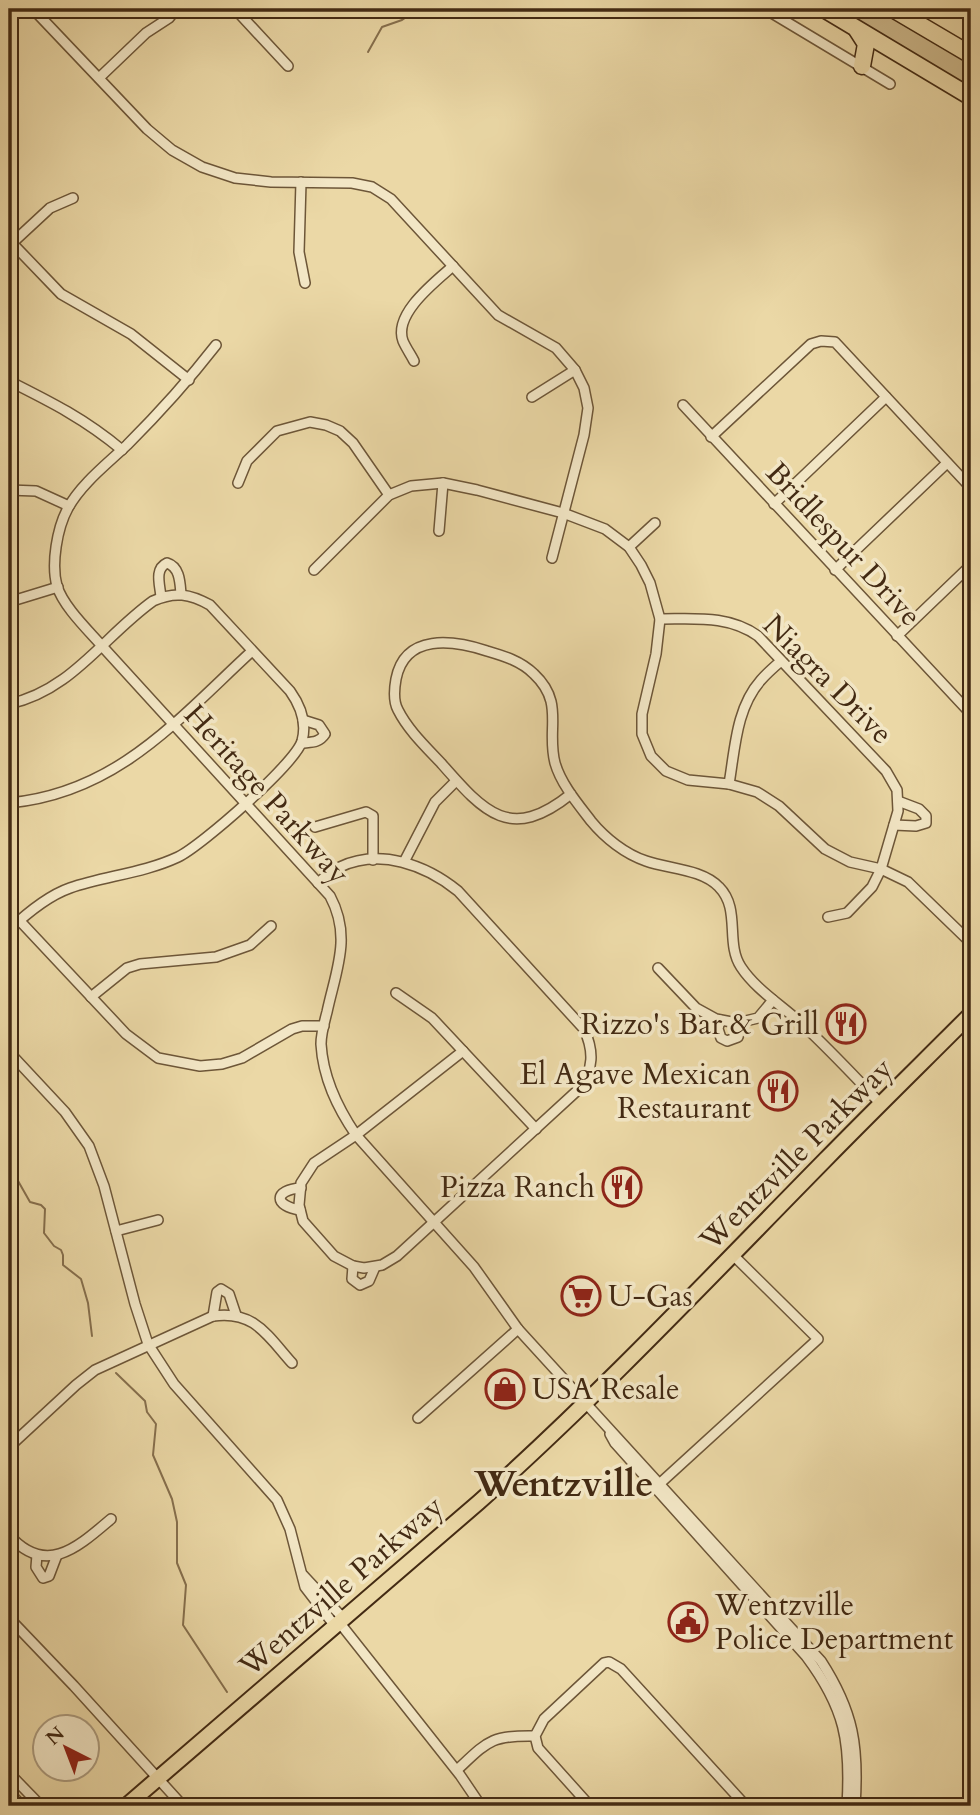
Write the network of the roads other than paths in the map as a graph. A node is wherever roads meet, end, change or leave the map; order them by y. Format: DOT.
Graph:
graph roads {
  1 [pos="33,9"];
  2 [pos="176,9"];
  3 [pos="235,9"];
  4 [pos="765,9"];
  5 [pos="824,9"];
  6 [pos="893,9"];
  7 [pos="909,9"];
  8 [pos="922,26"];
  9 [pos="855,27"];
  10 [pos="900,54"];
  11 [pos="971,55"];
  12 [pos="288,66"];
  13 [pos="862,66"];
  14 [pos="99,78"];
  15 [pos="890,84"];
  16 [pos="971,97"];
  17 [pos="301,182"];
  18 [pos="73,198"];
  19 [pos="10,244"];
  20 [pos="453,266"];
  21 [pos="305,284"];
  22 [pos="216,345"];
  23 [pos="414,361"];
  24 [pos="575,370"];
  25 [pos="189,380"];
  26 [pos="9,381"];
  27 [pos="532,397"];
  28 [pos="886,397"];
  29 [pos="683,405"];
  30 [pos="711,437"];
  31 [pos="122,450"];
  32 [pos="947,463"];
  33 [pos="238,483"];
  34 [pos="443,483"];
  35 [pos="971,488"];
  36 [pos="9,490"];
  37 [pos="390,495"];
  38 [pos="774,504"];
  39 [pos="69,506"];
  40 [pos="563,513"];
  41 [pos="655,523"];
  42 [pos="439,531"];
  43 [pos="629,547"];
  44 [pos="552,558"];
  45 [pos="971,565"];
  46 [pos="314,569"];
  47 [pos="835,570"];
  48 [pos="58,586"];
  49 [pos="181,594"];
  50 [pos="161,597"];
  51 [pos="9,602"];
  52 [pos="660,619"];
  53 [pos="897,636"];
  54 [pos="102,646"];
  55 [pos="252,651"];
  56 [pos="781,661"];
  57 [pos="968,703"];
  58 [pos="9,704"];
  59 [pos="971,714"];
  60 [pos="303,720"];
  61 [pos="173,724"];
  62 [pos="302,743"];
  63 [pos="456,781"];
  64 [pos="729,784"];
  65 [pos="571,793"];
  66 [pos="898,802"];
  67 [pos="9,803"];
  68 [pos="245,803"];
  69 [pos="894,825"];
  70 [pos="315,827"];
  71 [pos="373,860"];
  72 [pos="404,862"];
  73 [pos="881,869"];
  74 [pos="318,883"];
  75 [pos="828,917"];
  76 [pos="19,920"];
  77 [pos="271,926"];
  78 [pos="9,930"];
  79 [pos="971,943"];
  80 [pos="658,968"];
  81 [pos="396,993"];
  82 [pos="91,997"];
  83 [pos="773,1000"];
  84 [pos="971,1014"];
  85 [pos="720,1020"];
  86 [pos="742,1021"];
  87 [pos="324,1026"];
  88 [pos="463,1051"];
  89 [pos="9,1052"];
  90 [pos="881,1104"];
  91 [pos="536,1129"];
  92 [pos="356,1135"];
  93 [pos="301,1188"];
  94 [pos="300,1210"];
  95 [pos="158,1220"];
  96 [pos="434,1222"];
  97 [pos="116,1231"];
  98 [pos="733,1255"];
  99 [pos="353,1266"];
  100 [pos="375,1267"];
  101 [pos="236,1315"];
  102 [pos="212,1316"];
  103 [pos="518,1329"];
  104 [pos="148,1344"];
  105 [pos="292,1363"];
  106 [pos="584,1404"];
  107 [pos="418,1418"];
  108 [pos="9,1447"];
  109 [pos="657,1485"];
  110 [pos="111,1519"];
  111 [pos="9,1535"];
  112 [pos="37,1555"];
  113 [pos="57,1555"];
  114 [pos="9,1618"];
  115 [pos="339,1622"];
  116 [pos="535,1736"];
  117 [pos="457,1770"];
  118 [pos="9,1773"];
  119 [pos="158,1778"];
  120 [pos="9,1792"];
  121 [pos="33,1798"];
  122 [pos="23,1806"];
  123 [pos="41,1806"];
  124 [pos="126,1806"];
  125 [pos="183,1806"];
  126 [pos="481,1806"];
  127 [pos="590,1806"];
  128 [pos="746,1806"];
  129 [pos="847,1806"];
  130 [pos="855,1806"];
  1 -- 14 [label="street"];
  2 -- 14 [label="street"];
  3 -- 12 [label="street"];
  4 -- 13 [label="street"];
  5 -- 9 [label="highway"];
  6 -- 8 [label="highway"];
  7 -- 8 [label="highway"];
  8 -- 11 [label="highway"];
  9 -- 10 [label="highway"];
  9 -- 13 [label="highway"];
  10 -- 13 [label="highway"];
  10 -- 16 [label="highway"];
  13 -- 15 [label="street"];
  14 -- 17 [label="street"];
  17 -- 20 [label="street"];
  17 -- 21 [label="street"];
  18 -- 19 [label="street"];
  19 -- 25 [label="street"];
  20 -- 23 [label="street"];
  20 -- 24 [label="street"];
  22 -- 25 [label="street, Heritage Parkway"];
  24 -- 27 [label="street"];
  24 -- 40 [label="street"];
  25 -- 31 [label="street, Heritage Parkway"];
  26 -- 31 [label="street"];
  28 -- 30 [label="street"];
  28 -- 32 [label="street"];
  28 -- 38 [label="street"];
  29 -- 30 [label="street, Bridlespur Drive"];
  30 -- 38 [label="street, Bridlespur Drive"];
  31 -- 39 [label="street, Heritage Parkway"];
  32 -- 35 [label="street"];
  32 -- 47 [label="street"];
  33 -- 37 [label="street"];
  34 -- 37 [label="street"];
  34 -- 40 [label="street"];
  34 -- 42 [label="street"];
  36 -- 39 [label="street"];
  37 -- 46 [label="street"];
  38 -- 47 [label="street, Bridlespur Drive"];
  39 -- 48 [label="street, Heritage Parkway"];
  40 -- 43 [label="street"];
  40 -- 44 [label="street"];
  41 -- 43 [label="street"];
  43 -- 52 [label="street"];
  45 -- 53 [label="street"];
  47 -- 53 [label="street, Bridlespur Drive"];
  48 -- 51 [label="street"];
  48 -- 54 [label="street, Heritage Parkway"];
  49 -- 50 [label="street"];
  49 -- 50 [label="street"];
  49 -- 55 [label="street"];
  50 -- 54 [label="street"];
  52 -- 56 [label="street, Niagra Drive"];
  52 -- 64 [label="street"];
  53 -- 57 [label="street, Bridlespur Drive"];
  54 -- 58 [label="street"];
  54 -- 61 [label="street, Heritage Parkway"];
  55 -- 60 [label="street"];
  55 -- 61 [label="street"];
  56 -- 64 [label="street"];
  56 -- 66 [label="street, Niagra Drive"];
  57 -- 59 [label="street, Bridlespur Drive"];
  60 -- 62 [label="street"];
  60 -- 62 [label="street"];
  61 -- 67 [label="street"];
  61 -- 68 [label="street, Heritage Parkway"];
  62 -- 68 [label="street"];
  63 -- 65 [label="street"];
  63 -- 65 [label="street"];
  63 -- 72 [label="street"];
  64 -- 73 [label="street"];
  65 -- 83 [label="street"];
  66 -- 69 [label="street"];
  66 -- 69 [label="street"];
  68 -- 74 [label="street, Heritage Parkway"];
  68 -- 76 [label="street"];
  69 -- 73 [label="street"];
  70 -- 71 [label="street"];
  71 -- 72 [label="street"];
  71 -- 74 [label="street"];
  72 -- 91 [label="street"];
  73 -- 75 [label="street"];
  73 -- 79 [label="street"];
  74 -- 87 [label="street, Heritage Parkway"];
  76 -- 78 [label="street"];
  76 -- 82 [label="street"];
  77 -- 82 [label="street"];
  80 -- 85 [label="street"];
  81 -- 88 [label="street"];
  82 -- 87 [label="street"];
  83 -- 86 [label="street"];
  83 -- 90 [label="street"];
  84 -- 90 [label="main road, Wentzville Parkway"];
  85 -- 86 [label="street"];
  85 -- 86 [label="street"];
  87 -- 92 [label="street, Heritage Parkway"];
  88 -- 91 [label="street"];
  88 -- 92 [label="street"];
  89 -- 97 [label="street"];
  90 -- 98 [label="main road, Wentzville Parkway"];
  91 -- 96 [label="street"];
  92 -- 93 [label="street"];
  92 -- 96 [label="street, Heritage Parkway"];
  93 -- 94 [label="street"];
  93 -- 94 [label="street"];
  94 -- 99 [label="street"];
  95 -- 97 [label="street"];
  96 -- 100 [label="street"];
  96 -- 103 [label="street, Heritage Parkway"];
  97 -- 104 [label="street"];
  98 -- 106 [label="main road, Wentzville Parkway"];
  98 -- 109 [label="street"];
  99 -- 100 [label="street"];
  99 -- 100 [label="street"];
  101 -- 102 [label="street"];
  101 -- 102 [label="street"];
  101 -- 105 [label="street"];
  102 -- 104 [label="street"];
  103 -- 106 [label="street, Heritage Parkway"];
  103 -- 107 [label="street"];
  104 -- 108 [label="street"];
  104 -- 115 [label="street"];
  106 -- 109 [label="street, Heritage Parkway"];
  106 -- 115 [label="main road, Wentzville Parkway"];
  109 -- 129 [label="street"];
  109 -- 130 [label="street"];
  110 -- 113 [label="street"];
  111 -- 112 [label="street"];
  112 -- 113 [label="street"];
  112 -- 113 [label="street"];
  114 -- 119 [label="street"];
  115 -- 117 [label="street"];
  115 -- 119 [label="main road, Wentzville Parkway"];
  116 -- 117 [label="street"];
  116 -- 127 [label="street"];
  116 -- 128 [label="street"];
  117 -- 126 [label="street"];
  118 -- 121 [label="street"];
  119 -- 124 [label="main road, Wentzville Parkway"];
  119 -- 125 [label="street"];
  120 -- 122 [label="street"];
  121 -- 122 [label="street"];
  121 -- 123 [label="street"];
}
